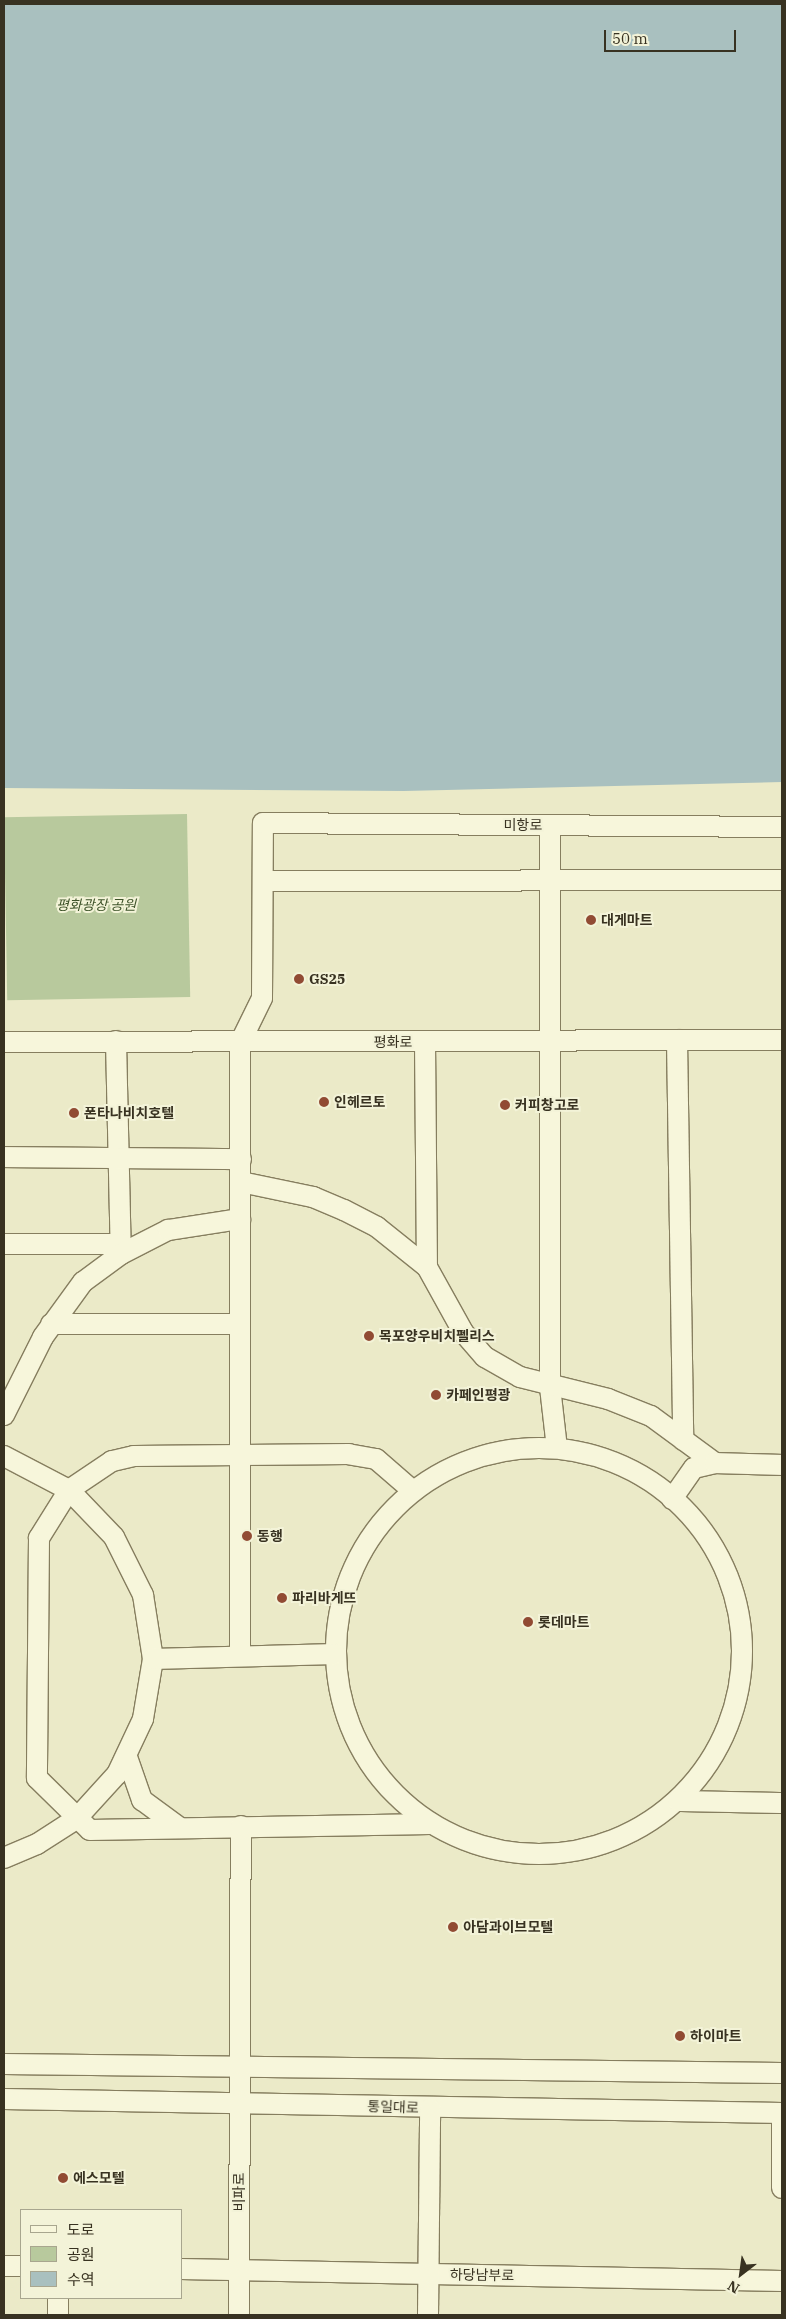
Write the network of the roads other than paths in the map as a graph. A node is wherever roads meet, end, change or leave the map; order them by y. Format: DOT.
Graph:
graph roads {
  1 [pos="550,825"];
  2 [pos="782,827"];
  3 [pos="782,880"];
  4 [pos="263,881"];
  5 [pos="550,881"];
  6 [pos="677,1040"];
  7 [pos="782,1040"];
  8 [pos="116,1041"];
  9 [pos="548,1041"];
  10 [pos="4,1042"];
  11 [pos="425,1042"];
  12 [pos="240,1043"];
  13 [pos="4,1156"];
  14 [pos="119,1157"];
  15 [pos="241,1159"];
  16 [pos="241,1182"];
  17 [pos="240,1219"];
  18 [pos="4,1244"];
  19 [pos="120,1249"];
  20 [pos="427,1267"];
  21 [pos="51,1324"];
  22 [pos="240,1324"];
  23 [pos="550,1387"];
  24 [pos="4,1415"];
  25 [pos="683,1440"];
  26 [pos="557,1448"];
  27 [pos="4,1456"];
  28 [pos="241,1456"];
  29 [pos="715,1463"];
  30 [pos="782,1465"];
  31 [pos="69,1490"];
  32 [pos="413,1491"];
  33 [pos="672,1499"];
  34 [pos="240,1654"];
  35 [pos="334,1654"];
  36 [pos="152,1659"];
  37 [pos="127,1757"];
  38 [pos="678,1801"];
  39 [pos="782,1803"];
  40 [pos="76,1820"];
  41 [pos="430,1824"];
  42 [pos="241,1826"];
  43 [pos="180,1828"];
  44 [pos="4,1858"];
  45 [pos="4,2064"];
  46 [pos="240,2068"];
  47 [pos="782,2073"];
  48 [pos="4,2099"];
  49 [pos="240,2103"];
  50 [pos="430,2108"];
  51 [pos="782,2113"];
  52 [pos="782,2188"];
  53 [pos="4,2266"];
  54 [pos="20,2266"];
  55 [pos="182,2270"];
  56 [pos="239,2271"];
  57 [pos="428,2274"];
  58 [pos="782,2281"];
  59 [pos="58,2299"];
  60 [pos="58,2315"];
  61 [pos="239,2315"];
  62 [pos="428,2315"];
  1 -- 2 [label="street, 미항로"];
  1 -- 4 [label="street, 미항로"];
  1 -- 5 [label="street"];
  3 -- 5 [label="street"];
  4 -- 5 [label="street"];
  4 -- 12 [label="street"];
  5 -- 9 [label="street"];
  6 -- 7 [label="street, 평화로"];
  6 -- 9 [label="street, 평화로"];
  6 -- 25 [label="street"];
  8 -- 10 [label="street, 평화로"];
  8 -- 12 [label="street, 평화로"];
  8 -- 14 [label="street"];
  9 -- 11 [label="street, 평화로"];
  9 -- 23 [label="street"];
  11 -- 12 [label="street, 평화로"];
  11 -- 20 [label="street"];
  12 -- 15 [label="street"];
  13 -- 14 [label="street"];
  14 -- 15 [label="street"];
  14 -- 19 [label="street"];
  15 -- 16 [label="street"];
  16 -- 17 [label="street"];
  16 -- 20 [label="street"];
  17 -- 19 [label="street"];
  17 -- 22 [label="street"];
  18 -- 19 [label="street"];
  19 -- 21 [label="street"];
  20 -- 23 [label="street"];
  21 -- 22 [label="street"];
  21 -- 24 [label="street"];
  22 -- 28 [label="street"];
  23 -- 25 [label="street"];
  23 -- 26 [label="street"];
  25 -- 29 [label="street"];
  26 -- 32 [label="street"];
  26 -- 33 [label="street"];
  27 -- 31 [label="street"];
  28 -- 31 [label="street"];
  28 -- 32 [label="street"];
  28 -- 34 [label="street"];
  29 -- 30 [label="street"];
  29 -- 33 [label="street"];
  31 -- 36 [label="street"];
  31 -- 40 [label="street"];
  32 -- 35 [label="street"];
  33 -- 38 [label="street"];
  34 -- 35 [label="street"];
  34 -- 36 [label="street"];
  35 -- 41 [label="street"];
  36 -- 37 [label="street"];
  37 -- 40 [label="street"];
  37 -- 43 [label="street"];
  38 -- 39 [label="street"];
  38 -- 41 [label="street"];
  40 -- 43 [label="street"];
  40 -- 44 [label="street"];
  41 -- 42 [label="street"];
  42 -- 43 [label="street"];
  42 -- 46 [label="street, 비파로"];
  45 -- 46 [label="street"];
  46 -- 47 [label="street"];
  46 -- 49 [label="street, 비파로"];
  48 -- 49 [label="street, 통일대로"];
  49 -- 50 [label="street, 통일대로"];
  49 -- 56 [label="street, 비파로"];
  50 -- 51 [label="street, 통일대로"];
  50 -- 57 [label="street"];
  51 -- 52 [label="street"];
  53 -- 54 [label="street"];
  55 -- 56 [label="street, 하당남부로"];
  56 -- 57 [label="street, 하당남부로"];
  56 -- 61 [label="street, 비파로"];
  57 -- 58 [label="street, 하당남부로"];
  57 -- 62 [label="street"];
  59 -- 60 [label="street"];
}
